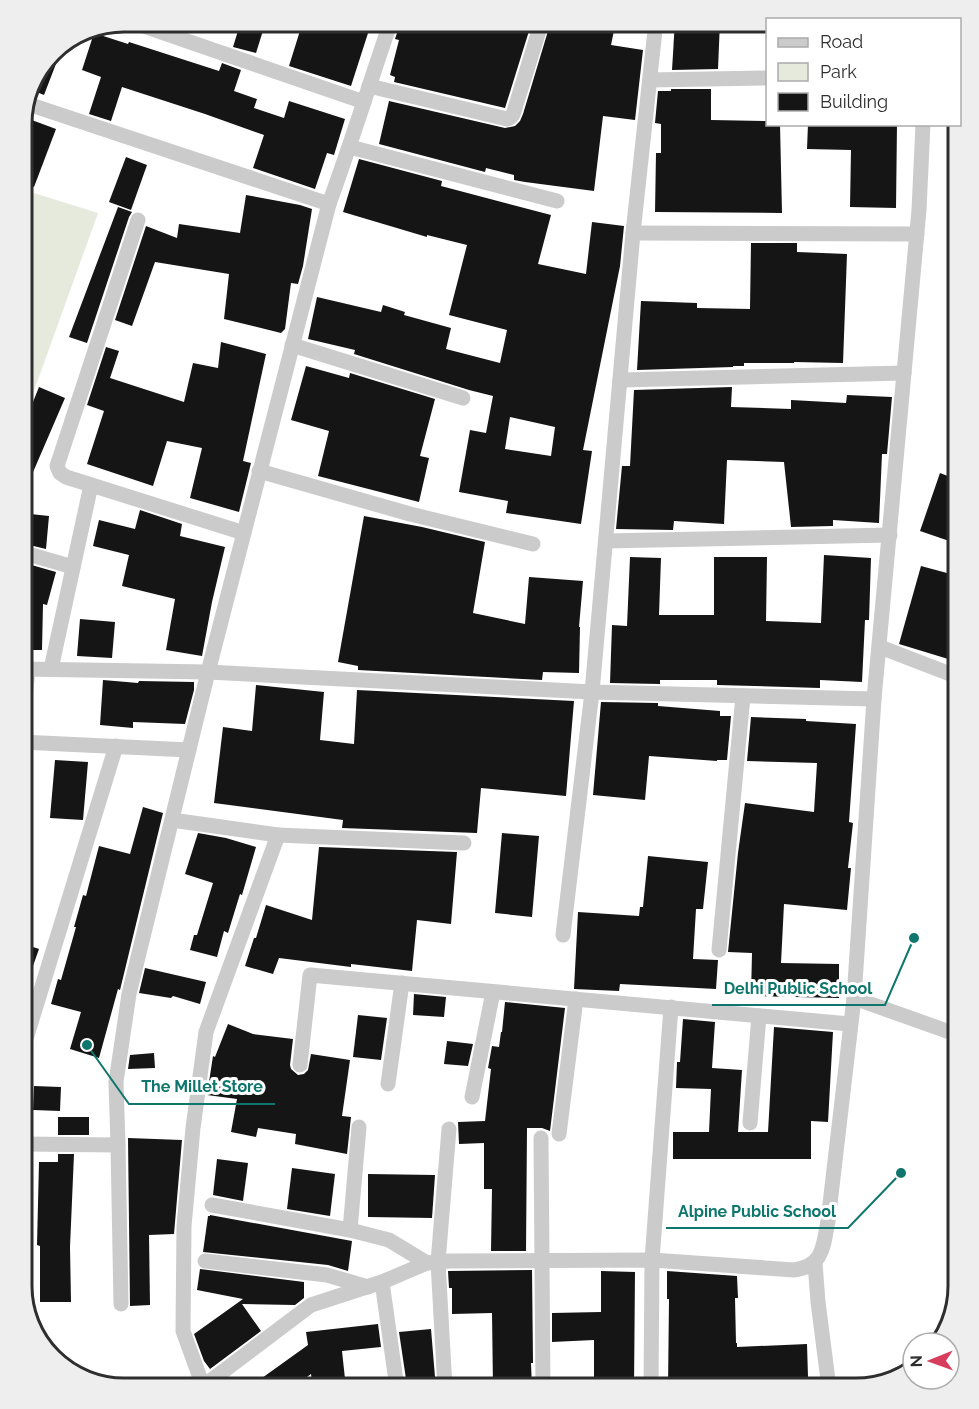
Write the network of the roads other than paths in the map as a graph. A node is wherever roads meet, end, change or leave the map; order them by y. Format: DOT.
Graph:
graph roads {
  1 [pos="161,32"];
  2 [pos="387,32"];
  3 [pos="539,32"];
  4 [pos="655,32"];
  5 [pos="766,78"];
  6 [pos="650,80"];
  7 [pos="369,86"];
  8 [pos="363,102"];
  9 [pos="33,106"];
  10 [pos="923,126"];
  11 [pos="350,147"];
  12 [pos="557,201"];
  13 [pos="329,204"];
  14 [pos="138,220"];
  15 [pos="633,233"];
  16 [pos="916,234"];
  17 [pos="292,345"];
  18 [pos="904,373"];
  19 [pos="620,380"];
  20 [pos="463,398"];
  21 [pos="259,471"];
  22 [pos="91,485"];
  23 [pos="244,533"];
  24 [pos="890,535"];
  25 [pos="606,541"];
  26 [pos="533,544"];
  27 [pos="32,555"];
  28 [pos="73,567"];
  29 [pos="880,647"];
  30 [pos="32,669"];
  31 [pos="51,669"];
  32 [pos="208,672"];
  33 [pos="947,673"];
  34 [pos="592,692"];
  35 [pos="743,696"];
  36 [pos="874,699"];
  37 [pos="32,742"];
  38 [pos="116,746"];
  39 [pos="189,750"];
  40 [pos="172,820"];
  41 [pos="278,835"];
  42 [pos="464,843"];
  43 [pos="563,935"];
  44 [pos="719,950"];
  45 [pos="402,983"];
  46 [pos="493,992"];
  47 [pos="854,998"];
  48 [pos="576,999"];
  49 [pos="671,1007"];
  50 [pos="32,1013"];
  51 [pos="759,1016"];
  52 [pos="850,1024"];
  53 [pos="947,1031"];
  54 [pos="300,1065"];
  55 [pos="388,1084"];
  56 [pos="472,1097"];
  57 [pos="750,1123"];
  58 [pos="359,1127"];
  59 [pos="449,1129"];
  60 [pos="559,1134"];
  61 [pos="541,1138"];
  62 [pos="32,1145"];
  63 [pos="118,1145"];
  64 [pos="212,1204"];
  65 [pos="350,1230"];
  66 [pos="652,1260"];
  67 [pos="205,1261"];
  68 [pos="542,1261"];
  69 [pos="433,1262"];
  70 [pos="815,1263"];
  71 [pos="375,1284"];
  72 [pos="121,1304"];
  73 [pos="199,1377"];
  74 [pos="215,1377"];
  75 [pos="395,1377"];
  76 [pos="444,1377"];
  77 [pos="543,1378"];
  78 [pos="651,1378"];
  79 [pos="829,1378"];
  1 -- 8 [label="street"];
  2 -- 7 [label="street"];
  3 -- 7 [label="street"];
  4 -- 6 [label="street"];
  5 -- 6 [label="street"];
  6 -- 15 [label="street"];
  7 -- 8 [label="street"];
  8 -- 11 [label="street"];
  9 -- 13 [label="street"];
  10 -- 16 [label="street"];
  11 -- 12 [label="street"];
  11 -- 13 [label="street"];
  13 -- 17 [label="street"];
  14 -- 22 [label="street"];
  15 -- 16 [label="street"];
  15 -- 19 [label="street"];
  16 -- 18 [label="street"];
  17 -- 20 [label="street"];
  17 -- 21 [label="street"];
  18 -- 19 [label="street"];
  18 -- 24 [label="street"];
  19 -- 25 [label="street"];
  21 -- 23 [label="street"];
  21 -- 26 [label="street"];
  22 -- 23 [label="street"];
  22 -- 28 [label="street"];
  23 -- 32 [label="street"];
  24 -- 25 [label="street"];
  24 -- 29 [label="street"];
  25 -- 34 [label="street"];
  27 -- 28 [label="street"];
  28 -- 31 [label="street"];
  29 -- 33 [label="street"];
  29 -- 36 [label="street"];
  30 -- 31 [label="street"];
  31 -- 32 [label="street"];
  32 -- 34 [label="street"];
  32 -- 39 [label="street"];
  34 -- 35 [label="street"];
  34 -- 43 [label="street"];
  35 -- 36 [label="street"];
  35 -- 44 [label="street"];
  36 -- 47 [label="street"];
  37 -- 38 [label="street"];
  38 -- 39 [label="street"];
  38 -- 50 [label="street"];
  39 -- 40 [label="street"];
  40 -- 41 [label="street"];
  40 -- 63 [label="street"];
  41 -- 42 [label="street"];
  41 -- 73 [label="street"];
  45 -- 46 [label="street"];
  45 -- 54 [label="street"];
  45 -- 55 [label="street"];
  46 -- 48 [label="street"];
  46 -- 56 [label="street"];
  47 -- 52 [label="street"];
  47 -- 53 [label="street"];
  48 -- 49 [label="street"];
  48 -- 60 [label="street"];
  49 -- 51 [label="street"];
  49 -- 66 [label="street"];
  51 -- 52 [label="street"];
  51 -- 57 [label="street"];
  52 -- 70 [label="street"];
  58 -- 65 [label="street"];
  59 -- 69 [label="street"];
  61 -- 68 [label="street"];
  62 -- 63 [label="street"];
  63 -- 72 [label="street"];
  64 -- 65 [label="street"];
  65 -- 69 [label="street"];
  66 -- 68 [label="street"];
  66 -- 70 [label="street"];
  66 -- 78 [label="street"];
  67 -- 71 [label="street"];
  68 -- 69 [label="street"];
  68 -- 77 [label="street"];
  69 -- 71 [label="street"];
  69 -- 76 [label="street"];
  70 -- 79 [label="street"];
  71 -- 74 [label="street"];
  71 -- 75 [label="street"];
}
